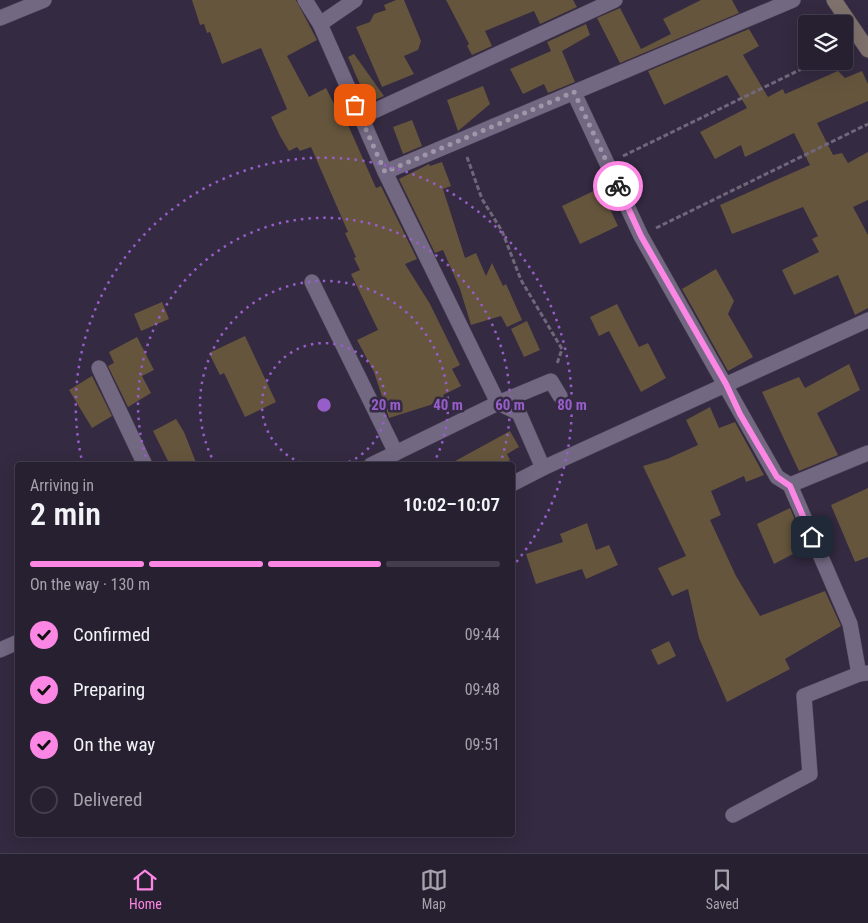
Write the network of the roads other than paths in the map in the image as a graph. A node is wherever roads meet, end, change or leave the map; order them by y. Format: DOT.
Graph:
graph roads {
  1 [pos="44,0"];
  2 [pos="305,0"];
  3 [pos="354,0"];
  4 [pos="615,0"];
  5 [pos="792,0"];
  6 [pos="834,0"];
  7 [pos="0,18"];
  8 [pos="320,24"];
  9 [pos="868,50"];
  10 [pos="574,92"];
  11 [pos="361,117"];
  12 [pos="385,172"];
  13 [pos="312,282"];
  14 [pos="868,320"];
  15 [pos="100,368"];
  16 [pos="726,384"];
  17 [pos="560,396"];
  18 [pos="498,403"];
  19 [pos="396,453"];
  20 [pos="868,453"];
  21 [pos="144,462"];
  22 [pos="377,462"];
  23 [pos="543,468"];
  24 [pos="515,482"];
  25 [pos="790,486"];
  26 [pos="15,643"];
  27 [pos="0,650"];
  28 [pos="864,674"];
  29 [pos="733,815"];
  1 -- 7 [label="street"];
  2 -- 8 [label="street"];
  3 -- 8 [label="street"];
  4 -- 11 [label="street"];
  5 -- 10 [label="street"];
  6 -- 9 [label="main road"];
  8 -- 11 [label="street"];
  10 -- 12 [label="street"];
  10 -- 16 [label="street"];
  11 -- 12 [label="street"];
  12 -- 18 [label="street"];
  13 -- 19 [label="street"];
  14 -- 16 [label="street"];
  15 -- 21 [label="street"];
  16 -- 23 [label="street"];
  16 -- 25 [label="street"];
  17 -- 18 [label="street"];
  18 -- 19 [label="street"];
  18 -- 23 [label="street"];
  19 -- 22 [label="street"];
  20 -- 25 [label="street"];
  23 -- 24 [label="street"];
  25 -- 28 [label="street"];
  26 -- 27 [label="street"];
  28 -- 29 [label="street"];
}
